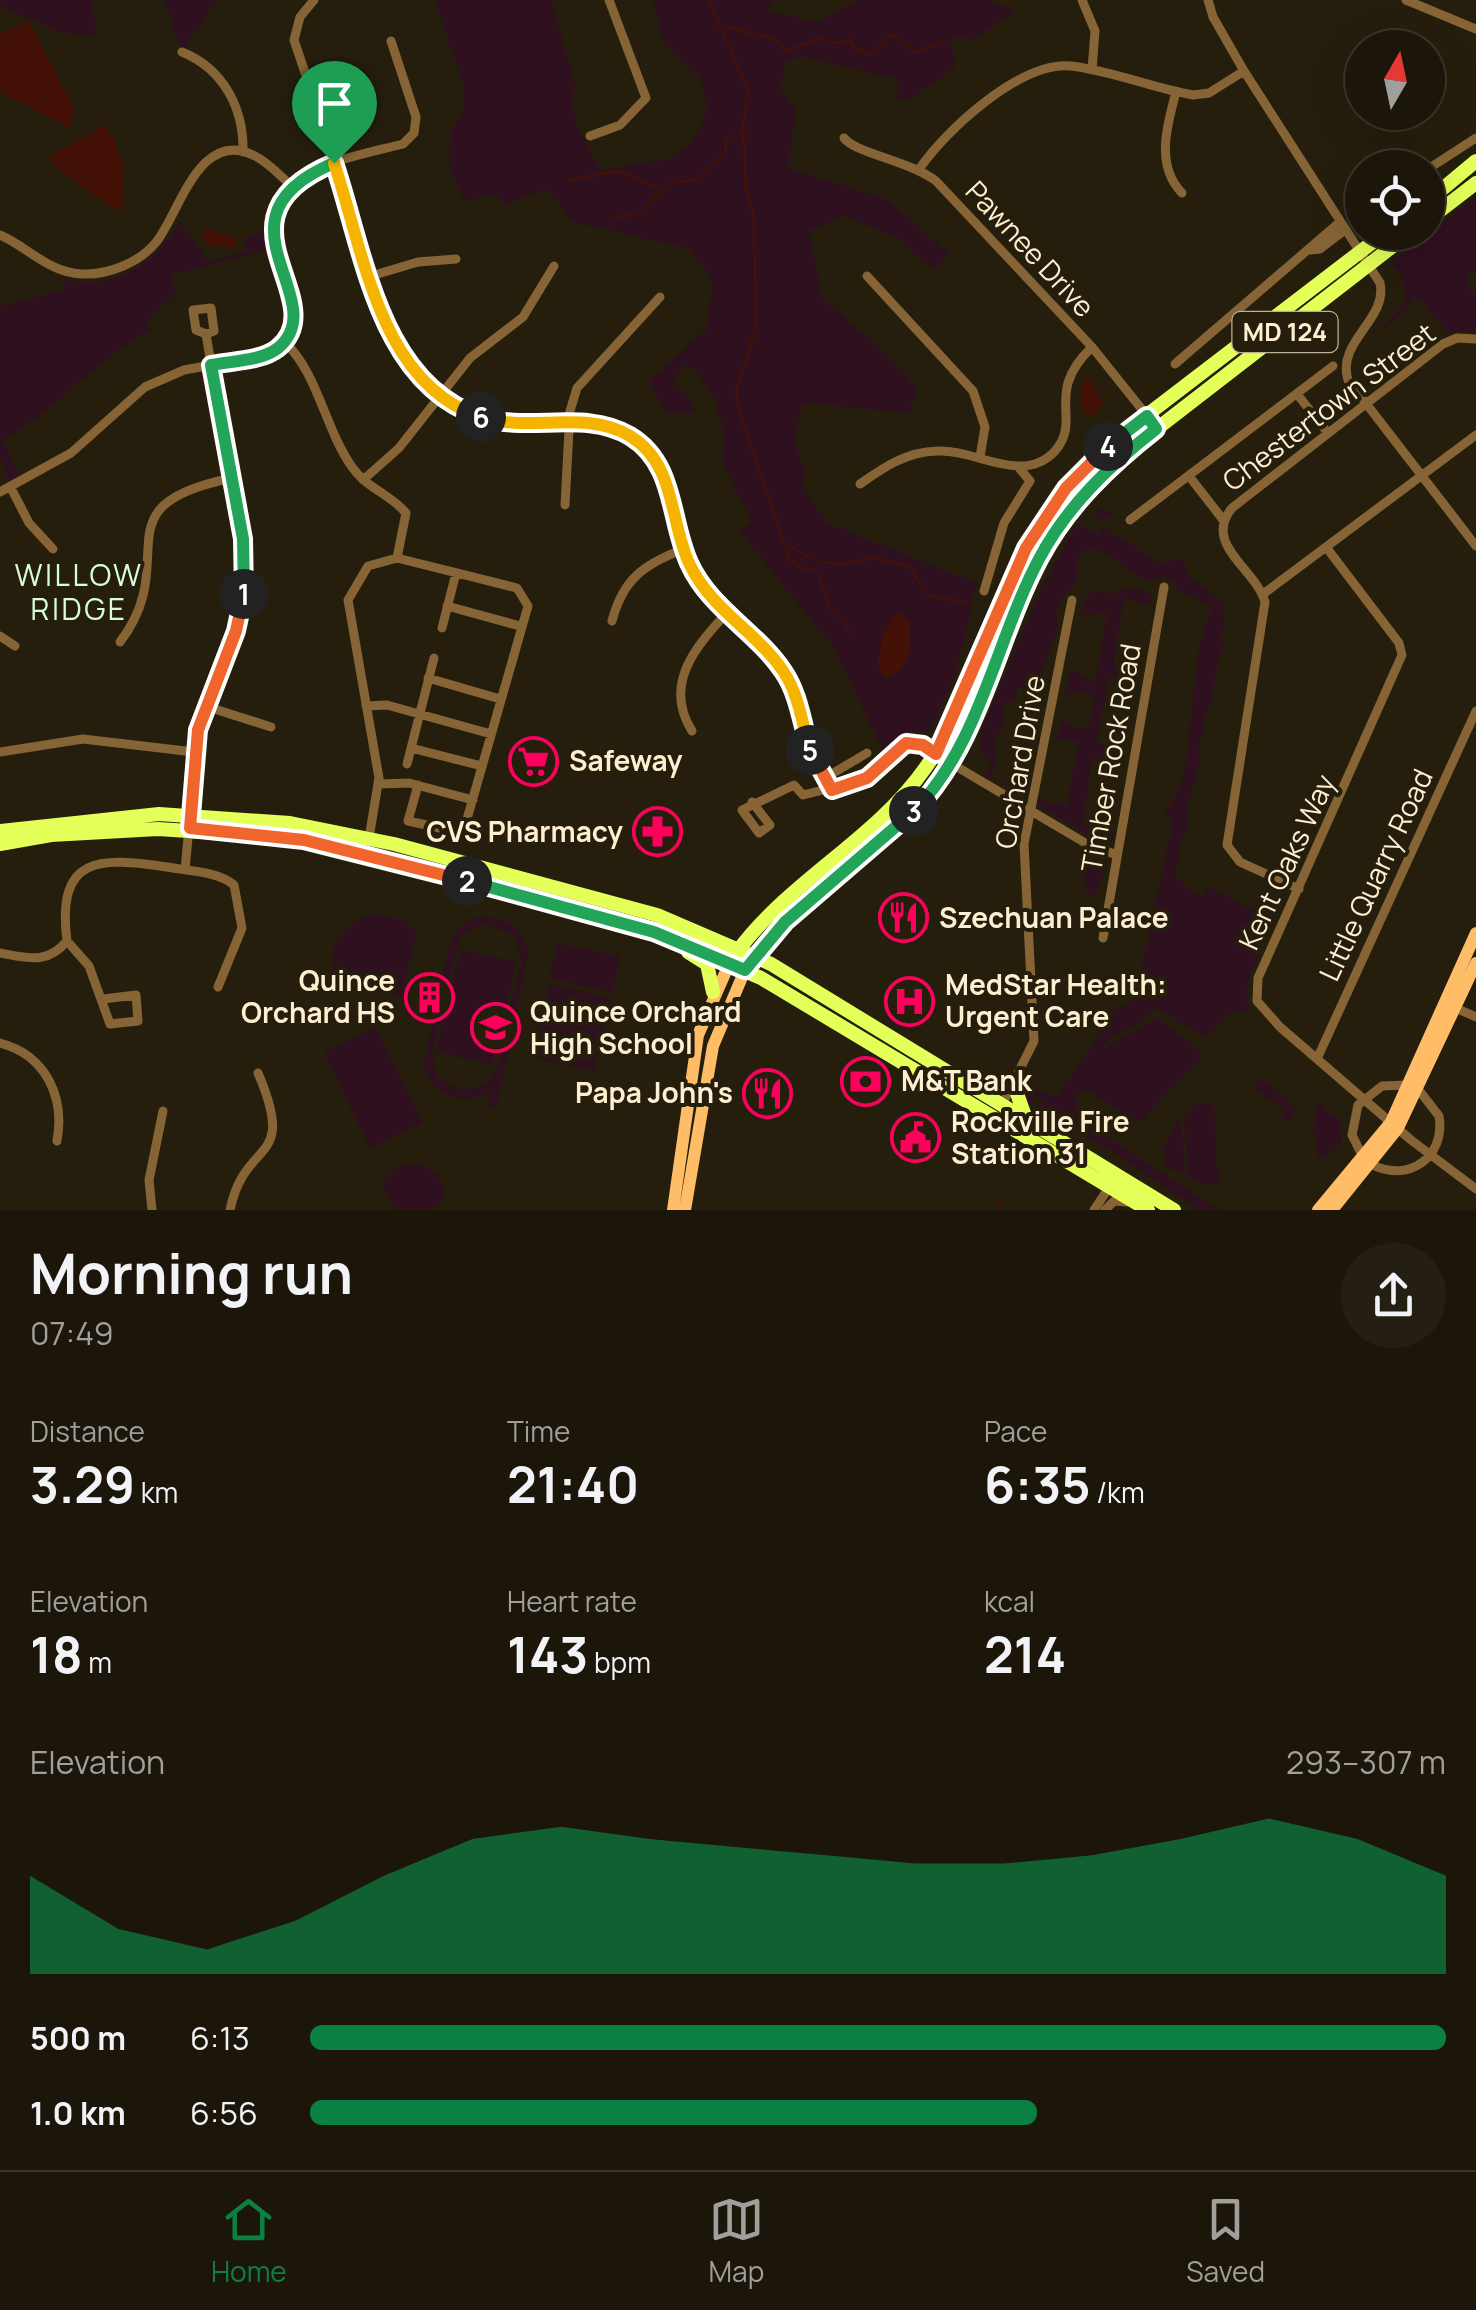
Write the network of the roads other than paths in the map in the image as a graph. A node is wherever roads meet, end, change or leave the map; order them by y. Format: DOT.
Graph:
graph roads {
  1 [pos="314,0"];
  2 [pos="609,0"];
  3 [pos="1082,0"];
  4 [pos="1208,0"];
  5 [pos="1406,0"];
  6 [pos="1476,29"];
  7 [pos="391,40"];
  8 [pos="182,52"];
  9 [pos="1092,70"];
  10 [pos="1244,71"];
  11 [pos="1176,92"];
  12 [pos="590,136"];
  13 [pos="844,138"];
  14 [pos="1476,138"];
  15 [pos="243,152"];
  16 [pos="1445,158"];
  17 [pos="1476,161"];
  18 [pos="334,163"];
  19 [pos="920,168"];
  20 [pos="1476,183"];
  21 [pos="291,185"];
  22 [pos="1445,187"];
  23 [pos="1182,193"];
  24 [pos="1445,207"];
  25 [pos="1343,226"];
  26 [pos="0,235"];
  27 [pos="1371,250"];
  28 [pos="1379,250"];
  29 [pos="1365,258"];
  30 [pos="456,259"];
  31 [pos="554,266"];
  32 [pos="371,276"];
  33 [pos="866,276"];
  34 [pos="660,297"];
  35 [pos="206,334"];
  36 [pos="1476,340"];
  37 [pos="284,341"];
  38 [pos="1092,347"];
  39 [pos="1175,364"];
  40 [pos="211,365"];
  41 [pos="1333,366"];
  42 [pos="1297,394"];
  43 [pos="440,396"];
  44 [pos="1365,404"];
  45 [pos="1147,416"];
  46 [pos="570,423"];
  47 [pos="1156,429"];
  48 [pos="1328,434"];
  49 [pos="1476,435"];
  50 [pos="980,456"];
  51 [pos="1020,468"];
  52 [pos="1420,474"];
  53 [pos="1189,476"];
  54 [pos="232,478"];
  55 [pos="363,480"];
  56 [pos="860,484"];
  57 [pos="5,490"];
  58 [pos="565,505"];
  59 [pos="1130,520"];
  60 [pos="1224,520"];
  61 [pos="1326,546"];
  62 [pos="1476,546"];
  63 [pos="53,549"];
  64 [pos="684,549"];
  65 [pos="396,558"];
  66 [pos="456,572"];
  67 [pos="1164,587"];
  68 [pos="984,591"];
  69 [pos="1263,594"];
  70 [pos="1072,600"];
  71 [pos="447,606"];
  72 [pos="726,614"];
  73 [pos="612,621"];
  74 [pos="520,626"];
  75 [pos="442,628"];
  76 [pos="0,636"];
  77 [pos="120,642"];
  78 [pos="15,646"];
  79 [pos="434,658"];
  80 [pos="428,678"];
  81 [pos="500,699"];
  82 [pos="205,706"];
  83 [pos="366,706"];
  84 [pos="1476,710"];
  85 [pos="420,714"];
  86 [pos="271,726"];
  87 [pos="692,731"];
  88 [pos="491,734"];
  89 [pos="411,748"];
  90 [pos="0,752"];
  91 [pos="194,752"];
  92 [pos="866,753"];
  93 [pos="936,754"];
  94 [pos="950,762"];
  95 [pos="407,764"];
  96 [pos="482,766"];
  97 [pos="825,778"];
  98 [pos="379,784"];
  99 [pos="418,785"];
  100 [pos="831,788"];
  101 [pos="473,800"];
  102 [pos="752,802"];
  103 [pos="1030,810"];
  104 [pos="191,822"];
  105 [pos="0,831"];
  106 [pos="369,838"];
  107 [pos="0,844"];
  108 [pos="851,844"];
  109 [pos="1117,855"];
  110 [pos="185,870"];
  111 [pos="846,872"];
  112 [pos="1300,889"];
  113 [pos="760,922"];
  114 [pos="1476,933"];
  115 [pos="714,937"];
  116 [pos="673,938"];
  117 [pos="1103,938"];
  118 [pos="67,941"];
  119 [pos="740,948"];
  120 [pos="0,953"];
  121 [pos="755,956"];
  122 [pos="730,962"];
  123 [pos="1476,963"];
  124 [pos="745,970"];
  125 [pos="218,988"];
  126 [pos="713,992"];
  127 [pos="103,999"];
  128 [pos="1450,1005"];
  129 [pos="1476,1017"];
  130 [pos="0,1043"];
  131 [pos="1317,1058"];
  132 [pos="258,1073"];
  133 [pos="921,1074"];
  134 [pos="1014,1085"];
  135 [pos="1413,1087"];
  136 [pos="1363,1098"];
  137 [pos="1002,1105"];
  138 [pos="162,1110"];
  139 [pos="1028,1121"];
  140 [pos="1394,1125"];
  141 [pos="57,1141"];
  142 [pos="1430,1156"];
  143 [pos="1367,1161"];
  144 [pos="1069,1162"];
  145 [pos="1109,1186"];
  146 [pos="1476,1188"];
  147 [pos="1146,1203"];
  148 [pos="152,1210"];
  149 [pos="230,1210"];
  150 [pos="673,1210"];
  151 [pos="685,1210"];
  152 [pos="1094,1210"];
  153 [pos="1105,1210"];
  154 [pos="1174,1210"];
  155 [pos="1318,1210"];
  156 [pos="1332,1210"];
  1 -- 18 [label="street"];
  2 -- 12 [label="street"];
  3 -- 9 [label="street"];
  4 -- 10 [label="street"];
  5 -- 6 [label="street"];
  7 -- 18 [label="street"];
  8 -- 15 [label="street"];
  9 -- 11 [label="street"];
  9 -- 19 [label="street"];
  10 -- 11 [label="street"];
  10 -- 25 [label="street"];
  11 -- 23 [label="street"];
  13 -- 19 [label="street, Pawnee Drive"];
  14 -- 16 [label="street"];
  15 -- 21 [label="street"];
  15 -- 26 [label="street"];
  17 -- 22 [label="main road"];
  18 -- 21 [label="street"];
  18 -- 32 [label="street"];
  19 -- 38 [label="street, Pawnee Drive"];
  20 -- 24 [label="main road"];
  21 -- 37 [label="street"];
  25 -- 29 [label="street"];
  25 -- 39 [label="street"];
  27 -- 29 [label="main road, MD 124"];
  28 -- 29 [label="main road, MD 124"];
  29 -- 44 [label="street"];
  29 -- 45 [label="main road, MD 124"];
  29 -- 47 [label="main road, MD 124"];
  30 -- 32 [label="street"];
  31 -- 43 [label="street"];
  32 -- 43 [label="street"];
  33 -- 50 [label="street"];
  34 -- 46 [label="street"];
  35 -- 40 [label="street"];
  36 -- 44 [label="street, Chestertown Street"];
  37 -- 40 [label="street"];
  37 -- 55 [label="street"];
  38 -- 45 [label="street, Pawnee Drive"];
  38 -- 51 [label="street"];
  40 -- 54 [label="street"];
  40 -- 57 [label="street"];
  41 -- 42 [label="street"];
  42 -- 48 [label="street"];
  42 -- 53 [label="street"];
  43 -- 46 [label="street"];
  43 -- 55 [label="street"];
  44 -- 48 [label="street, Chestertown Street"];
  44 -- 52 [label="street"];
  45 -- 47 [label="street, Pawnee Drive"];
  45 -- 93 [label="main road, MD 124"];
  46 -- 58 [label="street"];
  46 -- 64 [label="street"];
  47 -- 94 [label="main road, MD 124"];
  48 -- 60 [label="street, Chestertown Street"];
  49 -- 52 [label="street"];
  50 -- 51 [label="street"];
  50 -- 56 [label="street"];
  51 -- 68 [label="street"];
  52 -- 61 [label="street"];
  52 -- 62 [label="street"];
  53 -- 59 [label="street"];
  53 -- 60 [label="street"];
  54 -- 77 [label="street"];
  54 -- 82 [label="street"];
  55 -- 65 [label="street"];
  57 -- 63 [label="street"];
  60 -- 69 [label="street, Chestertown Street"];
  61 -- 69 [label="street"];
  61 -- 112 [label="street, Kent Oaks Way"];
  64 -- 72 [label="street"];
  64 -- 73 [label="street"];
  65 -- 66 [label="street"];
  65 -- 83 [label="street"];
  66 -- 71 [label="street"];
  66 -- 74 [label="street"];
  67 -- 109 [label="street, Timber Rock Road"];
  69 -- 112 [label="street"];
  70 -- 103 [label="street, Orchard Drive"];
  71 -- 74 [label="street"];
  71 -- 75 [label="street"];
  72 -- 87 [label="street"];
  72 -- 97 [label="street"];
  74 -- 81 [label="street"];
  76 -- 78 [label="street"];
  79 -- 80 [label="street"];
  80 -- 81 [label="street"];
  80 -- 85 [label="street"];
  81 -- 88 [label="street"];
  82 -- 86 [label="street"];
  82 -- 91 [label="street"];
  83 -- 85 [label="street"];
  83 -- 98 [label="street"];
  84 -- 131 [label="street, Little Quarry Road"];
  85 -- 88 [label="street"];
  85 -- 89 [label="street"];
  88 -- 96 [label="street"];
  89 -- 95 [label="street"];
  89 -- 96 [label="street"];
  90 -- 91 [label="street"];
  91 -- 104 [label="street"];
  92 -- 97 [label="street"];
  93 -- 94 [label="street"];
  93 -- 100 [label="street"];
  93 -- 108 [label="main road, MD 124"];
  94 -- 103 [label="street"];
  94 -- 111 [label="main road, MD 124"];
  96 -- 101 [label="street"];
  97 -- 100 [label="street"];
  98 -- 99 [label="street"];
  98 -- 106 [label="street"];
  99 -- 101 [label="street"];
  99 -- 101 [label="street"];
  100 -- 102 [label="street"];
  103 -- 109 [label="street"];
  103 -- 134 [label="street, Orchard Drive"];
  104 -- 105 [label="main road"];
  104 -- 106 [label="main road"];
  104 -- 107 [label="main road"];
  104 -- 110 [label="street"];
  104 -- 116 [label="main road"];
  106 -- 115 [label="main road"];
  108 -- 111 [label="main road"];
  108 -- 113 [label="main road, MD 124"];
  109 -- 117 [label="street, Timber Rock Road"];
  110 -- 118 [label="street"];
  110 -- 125 [label="street"];
  111 -- 121 [label="main road, MD 124"];
  112 -- 131 [label="street, Kent Oaks Way"];
  113 -- 115 [label="main road"];
  113 -- 119 [label="main road, MD 124"];
  114 -- 128 [label="street"];
  115 -- 119 [label="main road"];
  116 -- 122 [label="main road"];
  116 -- 126 [label="main road"];
  118 -- 120 [label="street"];
  118 -- 127 [label="street"];
  119 -- 121 [label="main road"];
  119 -- 122 [label="main road, MD 124"];
  121 -- 124 [label="main road, MD 124"];
  121 -- 137 [label="main road"];
  122 -- 124 [label="main road"];
  122 -- 126 [label="street"];
  123 -- 128 [label="street"];
  124 -- 133 [label="main road"];
  124 -- 151 [label="street"];
  126 -- 150 [label="street"];
  127 -- 127 [label="street"];
  128 -- 129 [label="street"];
  128 -- 135 [label="street"];
  130 -- 141 [label="street"];
  131 -- 136 [label="street, Kent Oaks Way"];
  132 -- 149 [label="street"];
  133 -- 137 [label="main road"];
  133 -- 144 [label="main road"];
  134 -- 137 [label="street, Orchard Drive"];
  134 -- 139 [label="main road"];
  135 -- 136 [label="street"];
  135 -- 140 [label="street"];
  135 -- 142 [label="street"];
  136 -- 140 [label="street, Kent Oaks Way"];
  136 -- 143 [label="street"];
  137 -- 139 [label="main road"];
  137 -- 144 [label="main road"];
  138 -- 148 [label="street"];
  139 -- 147 [label="main road"];
  140 -- 142 [label="street, Kent Oaks Way"];
  140 -- 143 [label="street"];
  142 -- 143 [label="street"];
  142 -- 146 [label="street, Kent Oaks Way"];
  143 -- 155 [label="street"];
  143 -- 156 [label="street"];
  144 -- 145 [label="main road"];
  145 -- 147 [label="main road"];
  145 -- 152 [label="street"];
  147 -- 153 [label="street"];
  147 -- 154 [label="main road"];
}
